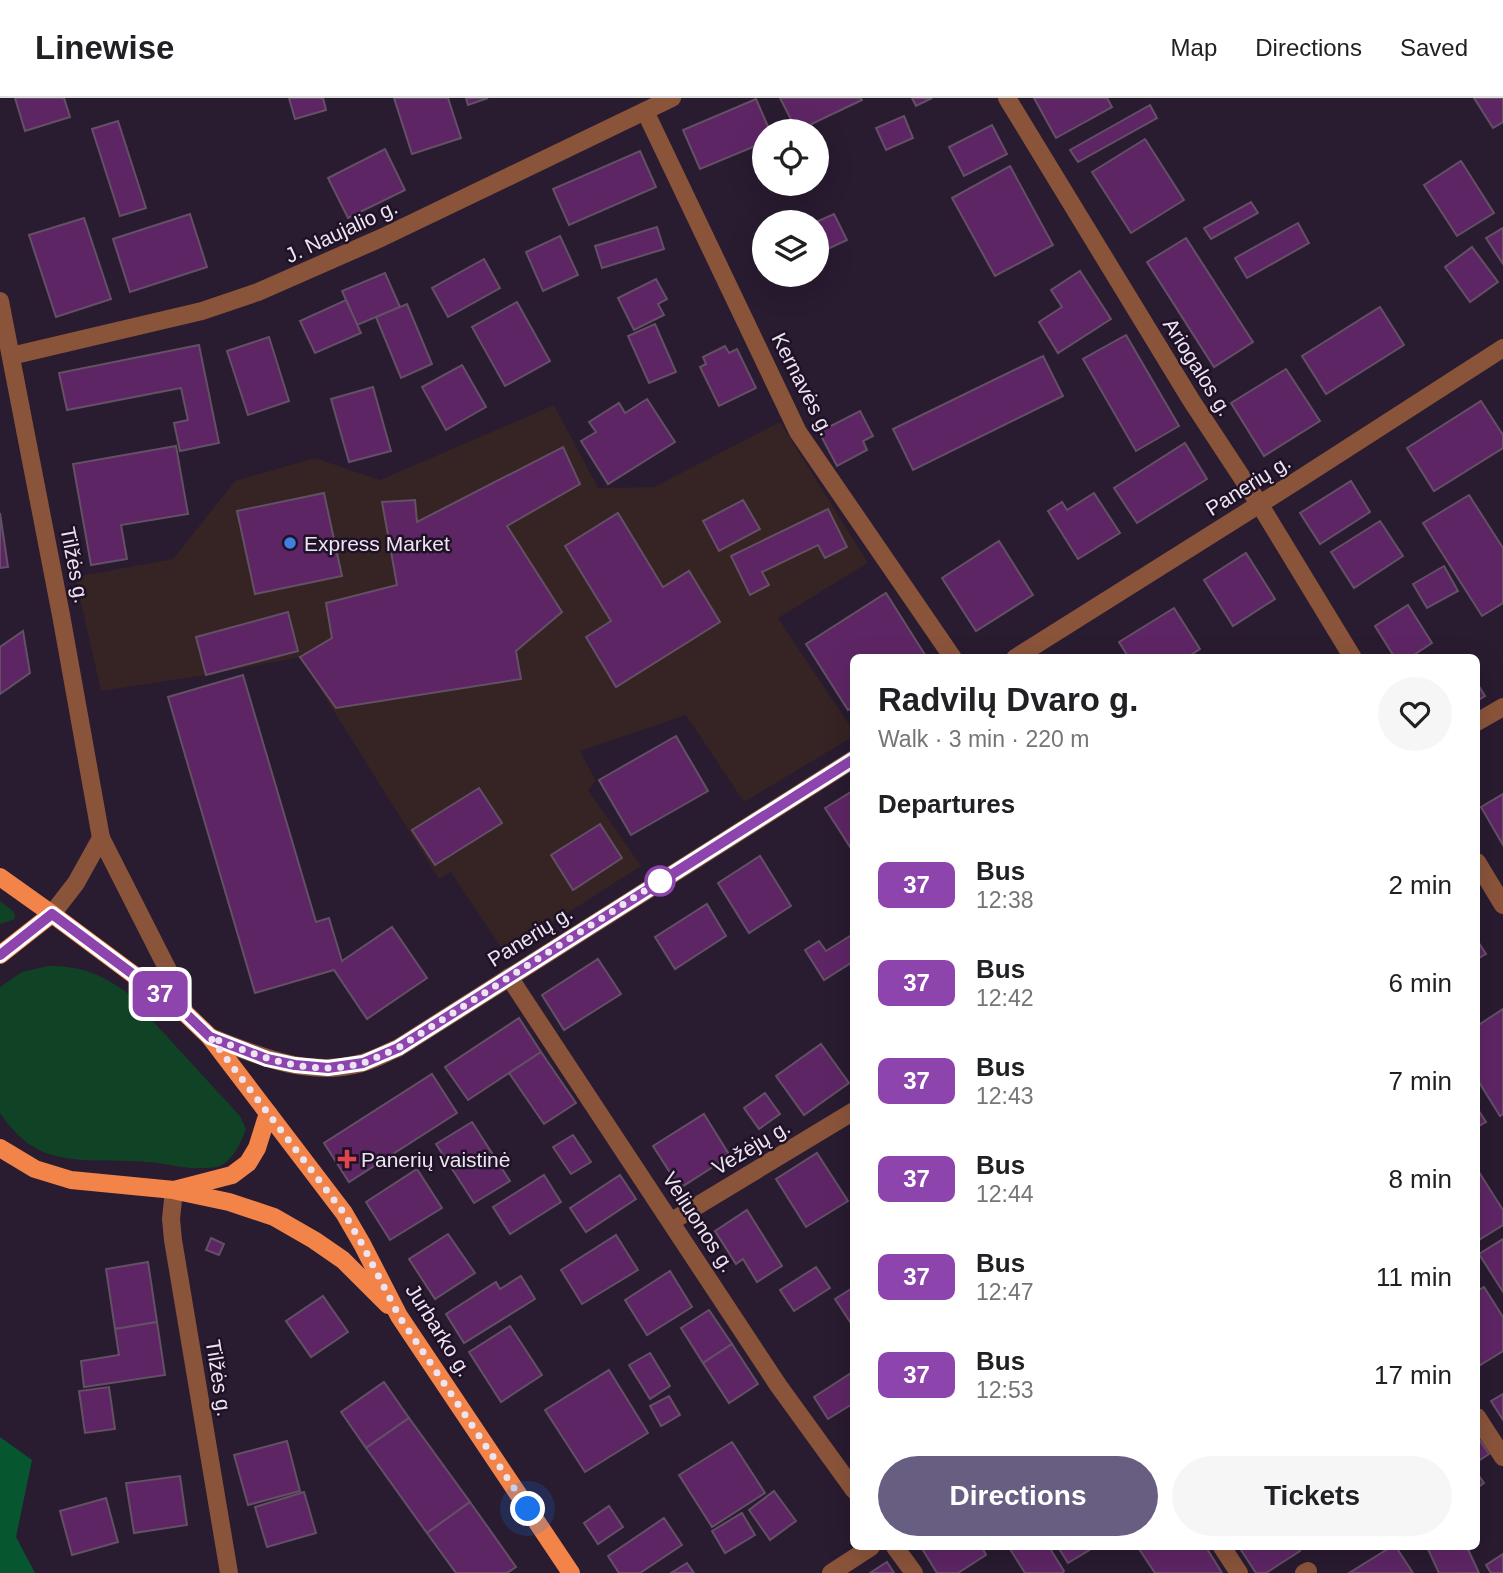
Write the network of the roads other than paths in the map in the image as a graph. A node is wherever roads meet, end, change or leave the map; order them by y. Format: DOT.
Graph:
graph roads {
  1 [pos="672,98"];
  2 [pos="1007,98"];
  3 [pos="645,111"];
  4 [pos="0,301"];
  5 [pos="1503,348"];
  6 [pos="11,356"];
  7 [pos="1260,505"];
  8 [pos="950,654"];
  9 [pos="1021,654"];
  10 [pos="1351,654"];
  11 [pos="1503,707"];
  12 [pos="1480,720"];
  13 [pos="850,762"];
  14 [pos="100,838"];
  15 [pos="1480,867"];
  16 [pos="0,877"];
  17 [pos="1503,905"];
  18 [pos="52,914"];
  19 [pos="0,955"];
  20 [pos="509,977"];
  21 [pos="185,1013"];
  22 [pos="210,1037"];
  23 [pos="268,1113"];
  24 [pos="850,1113"];
  25 [pos="0,1148"];
  26 [pos="174,1190"];
  27 [pos="672,1221"];
  28 [pos="399,1316"];
  29 [pos="1480,1422"];
  30 [pos="1503,1457"];
  31 [pos="850,1484"];
  32 [pos="866,1550"];
  33 [pos="897,1550"];
  34 [pos="1224,1550"];
  35 [pos="229,1573"];
  36 [pos="571,1573"];
  37 [pos="831,1573"];
  38 [pos="914,1573"];
  39 [pos="1239,1573"];
  1 -- 3 [label="street, J. Naujalio g."];
  2 -- 7 [label="street, Ariogalos g."];
  3 -- 6 [label="street, J. Naujalio g."];
  3 -- 8 [label="street, Kernavės g."];
  4 -- 6 [label="street, Tilžės g."];
  5 -- 7 [label="street, Panerių g."];
  6 -- 14 [label="street, Tilžės g."];
  7 -- 9 [label="street, Panerių g."];
  7 -- 10 [label="street, Ariogalos g."];
  11 -- 12 [label="street"];
  13 -- 20 [label="street, Panerių g."];
  14 -- 18 [label="street"];
  14 -- 21 [label="street, Tilžės g."];
  15 -- 17 [label="street"];
  16 -- 18 [label="main road, Jurbarko g."];
  18 -- 19 [label="main road"];
  18 -- 21 [label="main road, Jurbarko g."];
  20 -- 22 [label="street, Panerių g."];
  20 -- 27 [label="street, Veliuonos g."];
  21 -- 22 [label="main road, Jurbarko g."];
  22 -- 23 [label="main road, Jurbarko g."];
  23 -- 26 [label="main road"];
  23 -- 28 [label="main road, Jurbarko g."];
  24 -- 27 [label="street, Vežėjų g."];
  25 -- 26 [label="main road"];
  26 -- 28 [label="main road"];
  26 -- 35 [label="street, Tilžės g."];
  27 -- 31 [label="street, Veliuonos g."];
  28 -- 36 [label="main road, Jurbarko g."];
  29 -- 30 [label="street"];
  32 -- 37 [label="street"];
  33 -- 38 [label="street"];
  34 -- 39 [label="street"];
}
